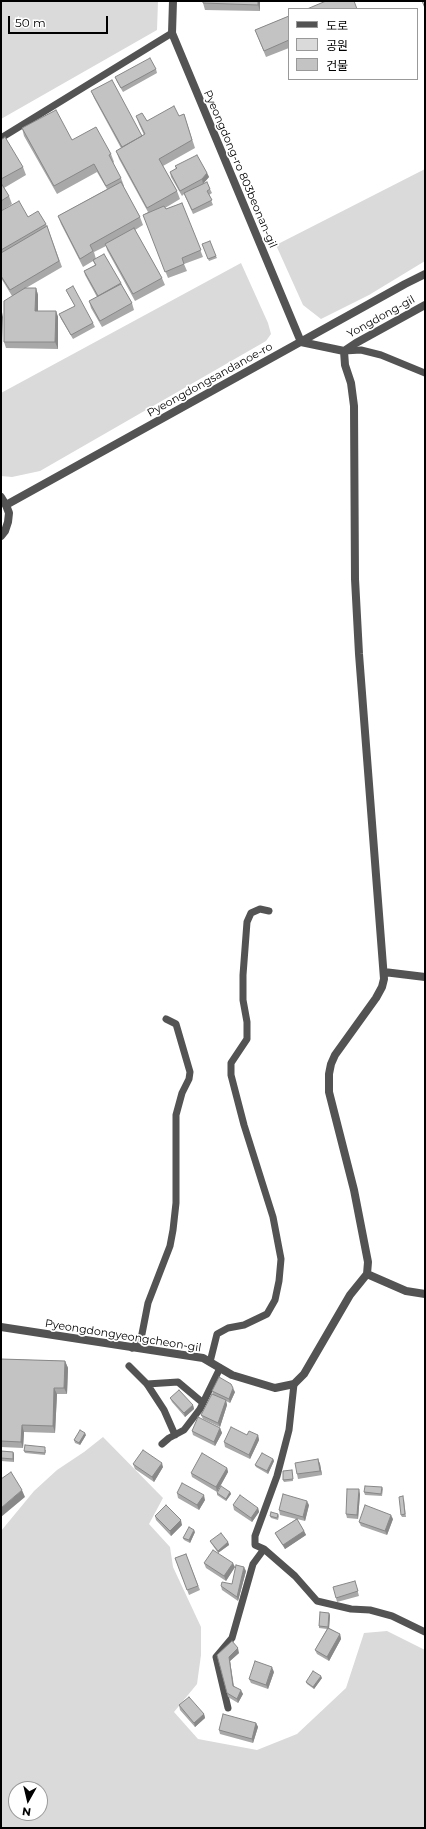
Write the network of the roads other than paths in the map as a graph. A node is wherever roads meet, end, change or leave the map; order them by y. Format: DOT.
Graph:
graph roads {
  1 [pos="173,1"];
  2 [pos="172,34"];
  3 [pos="1,138"];
  4 [pos="425,274"];
  5 [pos="425,305"];
  6 [pos="301,342"];
  7 [pos="344,351"];
  8 [pos="425,373"];
  9 [pos="1,497"];
  10 [pos="6,504"];
  11 [pos="1,536"];
  12 [pos="269,911"];
  13 [pos="384,972"];
  14 [pos="425,978"];
  15 [pos="166,1019"];
  16 [pos="367,1274"];
  17 [pos="425,1294"];
  18 [pos="1,1327"];
  19 [pos="132,1348"];
  20 [pos="210,1362"];
  21 [pos="129,1366"];
  22 [pos="220,1368"];
  23 [pos="147,1384"];
  24 [pos="294,1384"];
  25 [pos="203,1403"];
  26 [pos="174,1435"];
  27 [pos="162,1444"];
  28 [pos="264,1549"];
  29 [pos="425,1632"];
  30 [pos="228,1708"];
  1 -- 2 [label="street, Pyeongdong-ro 803beonan-gil"];
  2 -- 3 [label="lane"];
  2 -- 6 [label="street, Pyeongdong-ro 803beonan-gil"];
  4 -- 6 [label="street, Pyeongdongsandanoe-ro"];
  5 -- 7 [label="street, Yongdong-gil"];
  6 -- 7 [label="street, Yongdong-gil"];
  6 -- 10 [label="street, Pyeongdongsandanoe-ro"];
  7 -- 8 [label="lane"];
  7 -- 13 [label="street"];
  9 -- 10 [label="street"];
  10 -- 11 [label="street"];
  12 -- 20 [label="lane"];
  13 -- 14 [label="street"];
  13 -- 16 [label="street"];
  15 -- 19 [label="lane"];
  16 -- 17 [label="street"];
  16 -- 24 [label="street"];
  18 -- 19 [label="street, Pyeongdongyeongcheon-gil"];
  19 -- 20 [label="street, Pyeongdongyeongcheon-gil"];
  20 -- 22 [label="street, Pyeongdongyeongcheon-gil"];
  21 -- 23 [label="lane"];
  22 -- 24 [label="street, Pyeongdongyeongcheon-gil"];
  22 -- 25 [label="lane"];
  23 -- 25 [label="lane"];
  23 -- 26 [label="lane"];
  24 -- 28 [label="lane"];
  25 -- 26 [label="lane"];
  26 -- 27 [label="lane"];
  28 -- 29 [label="lane"];
  28 -- 30 [label="lane"];
}
